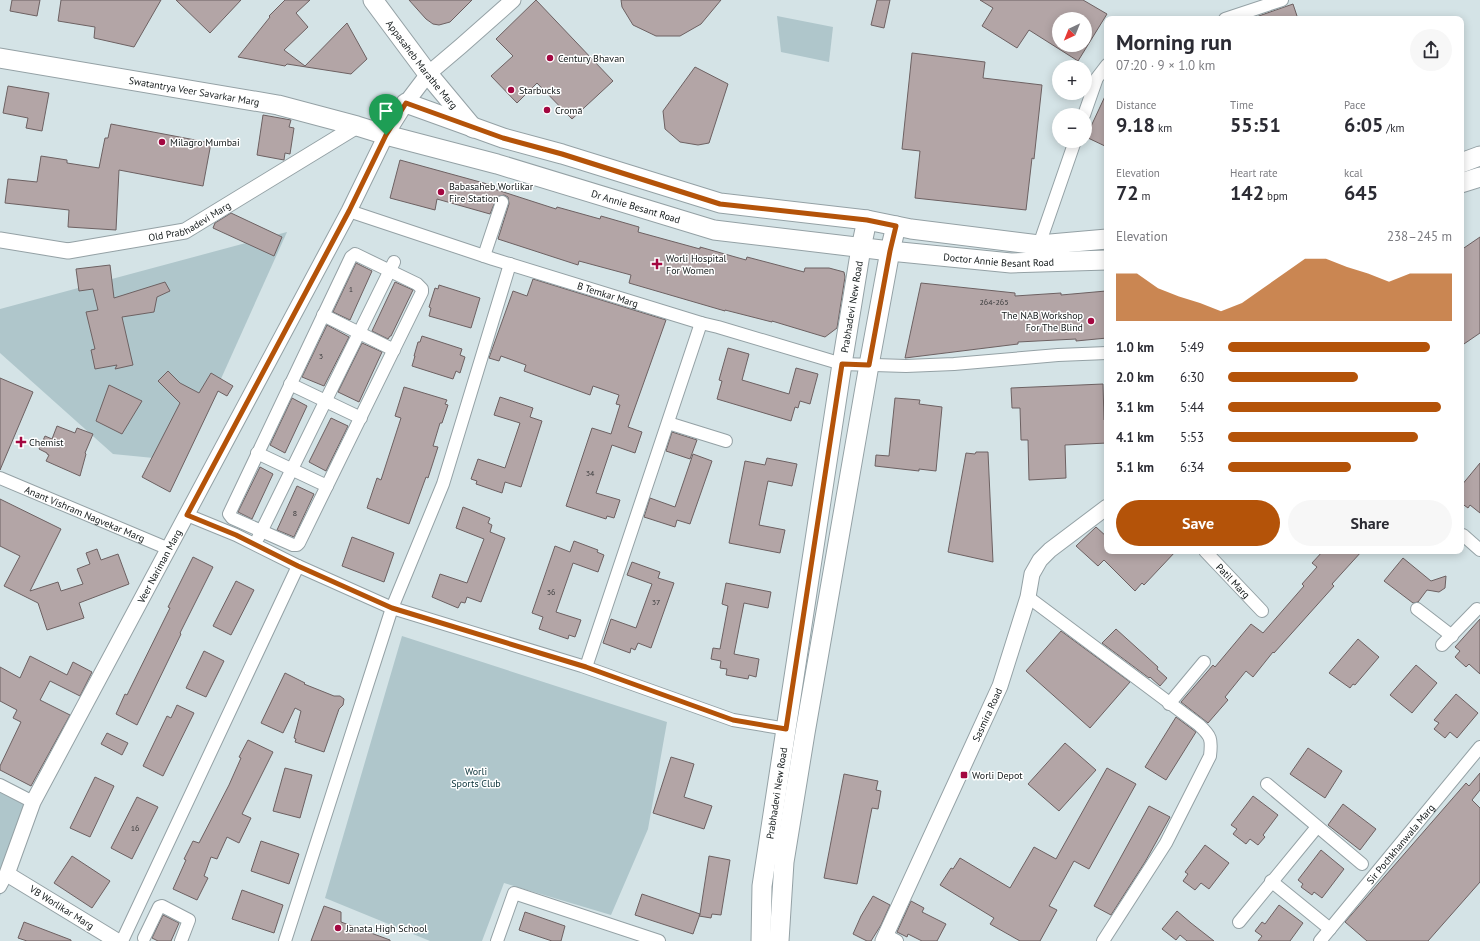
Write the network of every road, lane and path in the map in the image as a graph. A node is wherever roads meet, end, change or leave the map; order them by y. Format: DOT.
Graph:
graph roads {
  1 [pos="373,0"];
  2 [pos="513,0"];
  3 [pos="1282,0"];
  4 [pos="1235,16"];
  5 [pos="0,58"];
  6 [pos="1104,69"];
  7 [pos="428,74"];
  8 [pos="406,103"];
  9 [pos="1086,108"];
  10 [pos="357,126"];
  11 [pos="473,128"];
  12 [pos="386,135"];
  13 [pos="1073,148"];
  14 [pos="1480,156"];
  15 [pos="1464,162"];
  16 [pos="1480,177"];
  17 [pos="1464,182"];
  18 [pos="502,202"];
  19 [pos="349,211"];
  20 [pos="867,220"];
  21 [pos="896,226"];
  22 [pos="1104,239"];
  23 [pos="0,240"];
  24 [pos="1039,245"];
  25 [pos="861,248"];
  26 [pos="890,251"];
  27 [pos="484,256"];
  28 [pos="1104,260"];
  29 [pos="510,264"];
  30 [pos="392,266"];
  31 [pos="323,314"];
  32 [pos="701,323"];
  33 [pos="359,333"];
  34 [pos="394,350"];
  35 [pos="1104,353"];
  36 [pos="842,364"];
  37 [pos="869,365"];
  38 [pos="290,384"];
  39 [pos="325,401"];
  40 [pos="361,418"];
  41 [pos="668,423"];
  42 [pos="726,441"];
  43 [pos="257,453"];
  44 [pos="292,469"];
  45 [pos="0,478"];
  46 [pos="327,486"];
  47 [pos="1104,509"];
  48 [pos="187,515"];
  49 [pos="261,531"];
  50 [pos="1464,536"];
  51 [pos="255,544"];
  52 [pos="169,549"];
  53 [pos="1480,550"];
  54 [pos="1207,554"];
  55 [pos="298,566"];
  56 [pos="1028,597"];
  57 [pos="392,608"];
  58 [pos="1418,609"];
  59 [pos="1479,609"];
  60 [pos="1262,611"];
  61 [pos="1452,636"];
  62 [pos="1442,645"];
  63 [pos="1204,662"];
  64 [pos="586,667"];
  65 [pos="1169,704"];
  66 [pos="786,729"];
  67 [pos="1480,747"];
  68 [pos="1267,784"];
  69 [pos="0,785"];
  70 [pos="33,802"];
  71 [pos="1317,826"];
  72 [pos="1362,864"];
  73 [pos="7,874"];
  74 [pos="1271,881"];
  75 [pos="0,887"];
  76 [pos="1239,922"];
  77 [pos="128,929"];
  78 [pos="1330,929"];
  79 [pos="147,939"];
  80 [pos="888,939"];
  81 [pos="117,941"];
  82 [pos="122,941"];
  83 [pos="181,941"];
  84 [pos="285,941"];
  85 [pos="497,941"];
  86 [pos="659,941"];
  87 [pos="761,941"];
  88 [pos="779,941"];
  89 [pos="1103,941"];
  90 [pos="1320,941"];
  1 -- 7 [label="main road, Appasaheb Marathe Marg"];
  2 -- 7 [label="street, Veer Nariman Marg"];
  3 -- 4 [label="street"];
  5 -- 10 [label="main road, Swatantrya Veer Savarkar Marg"];
  6 -- 9 [label="street"];
  7 -- 8 [label="street, Veer Nariman Marg"];
  7 -- 11 [label="main road, Appasaheb Marathe Marg"];
  8 -- 11 [label="main road"];
  8 -- 12 [label="street, Veer Nariman Marg"];
  10 -- 12 [label="main road, Swatantrya Veer Savarkar Marg"];
  10 -- 23 [label="street, Old Prabhadevi Marg"];
  11 -- 20 [label="main road"];
  12 -- 19 [label="street, Veer Nariman Marg"];
  12 -- 25 [label="main road, Dr Annie Besant Road"];
  13 -- 24 [label="street"];
  14 -- 15 [label="main road"];
  16 -- 17 [label="main road"];
  18 -- 27 [label="street"];
  19 -- 27 [label="street, B Temkar Marg"];
  19 -- 48 [label="street, Veer Nariman Marg"];
  20 -- 21 [label="main road"];
  20 -- 25 [label="main road, Prabhadevi New Road"];
  21 -- 24 [label="main road, Doctor Annie Besant Road"];
  21 -- 26 [label="main road, Prabhadevi New Road"];
  22 -- 24 [label="main road, Doctor Annie Besant Road"];
  25 -- 26 [label="main road, Dr Annie Besant Road"];
  25 -- 36 [label="main road, Prabhadevi New Road"];
  26 -- 28 [label="main road, Doctor Annie Besant Road"];
  26 -- 37 [label="main road, Prabhadevi New Road"];
  27 -- 29 [label="street, B Temkar Marg"];
  29 -- 32 [label="street, B Temkar Marg"];
  29 -- 57 [label="street"];
  30 -- 31 [label="street"];
  30 -- 33 [label="street"];
  30 -- 34 [label="street"];
  31 -- 33 [label="street"];
  31 -- 38 [label="street"];
  32 -- 36 [label="street, B Temkar Marg"];
  32 -- 41 [label="street"];
  33 -- 34 [label="street"];
  33 -- 39 [label="street"];
  34 -- 40 [label="street"];
  35 -- 37 [label="street, B Temkar Marg"];
  36 -- 37 [label="street, B Temkar Marg"];
  36 -- 66 [label="main road, Prabhadevi New Road"];
  37 -- 88 [label="main road, Prabhadevi New Road"];
  38 -- 39 [label="street"];
  38 -- 43 [label="street"];
  39 -- 40 [label="street"];
  39 -- 44 [label="street"];
  40 -- 46 [label="street"];
  41 -- 42 [label="street"];
  41 -- 64 [label="street"];
  43 -- 44 [label="street"];
  43 -- 49 [label="street"];
  44 -- 46 [label="street"];
  44 -- 49 [label="street"];
  45 -- 52 [label="street, Anant Vishram Nagvekar Marg"];
  46 -- 49 [label="street"];
  47 -- 56 [label="street, Sasmira Road"];
  48 -- 51 [label="street"];
  48 -- 52 [label="street, Veer Nariman Marg"];
  49 -- 51 [label="street"];
  50 -- 53 [label="street"];
  51 -- 55 [label="street"];
  52 -- 70 [label="street, Veer Nariman Marg"];
  54 -- 60 [label="street, Patil Marg"];
  55 -- 57 [label="street"];
  55 -- 77 [label="street"];
  56 -- 65 [label="street"];
  56 -- 80 [label="street, Sasmira Road"];
  57 -- 64 [label="street"];
  57 -- 84 [label="street"];
  58 -- 61 [label="street"];
  59 -- 61 [label="street"];
  61 -- 62 [label="street"];
  63 -- 65 [label="street"];
  64 -- 66 [label="street"];
  65 -- 89 [label="street"];
  66 -- 87 [label="main road, Prabhadevi New Road"];
  67 -- 78 [label="street, Sir Pochkhanwala Marg"];
  68 -- 71 [label="street"];
  69 -- 70 [label="street"];
  70 -- 73 [label="street, Veer Nariman Marg"];
  71 -- 72 [label="street"];
  71 -- 74 [label="street"];
  73 -- 75 [label="street"];
  73 -- 81 [label="street, VB Worlikar Marg"];
  74 -- 76 [label="street"];
  74 -- 78 [label="street"];
  77 -- 79 [label="street"];
  77 -- 82 [label="street"];
  78 -- 90 [label="street, Sir Pochkhanwala Marg"];
  79 -- 83 [label="street"];
  85 -- 86 [label="street"];
}
